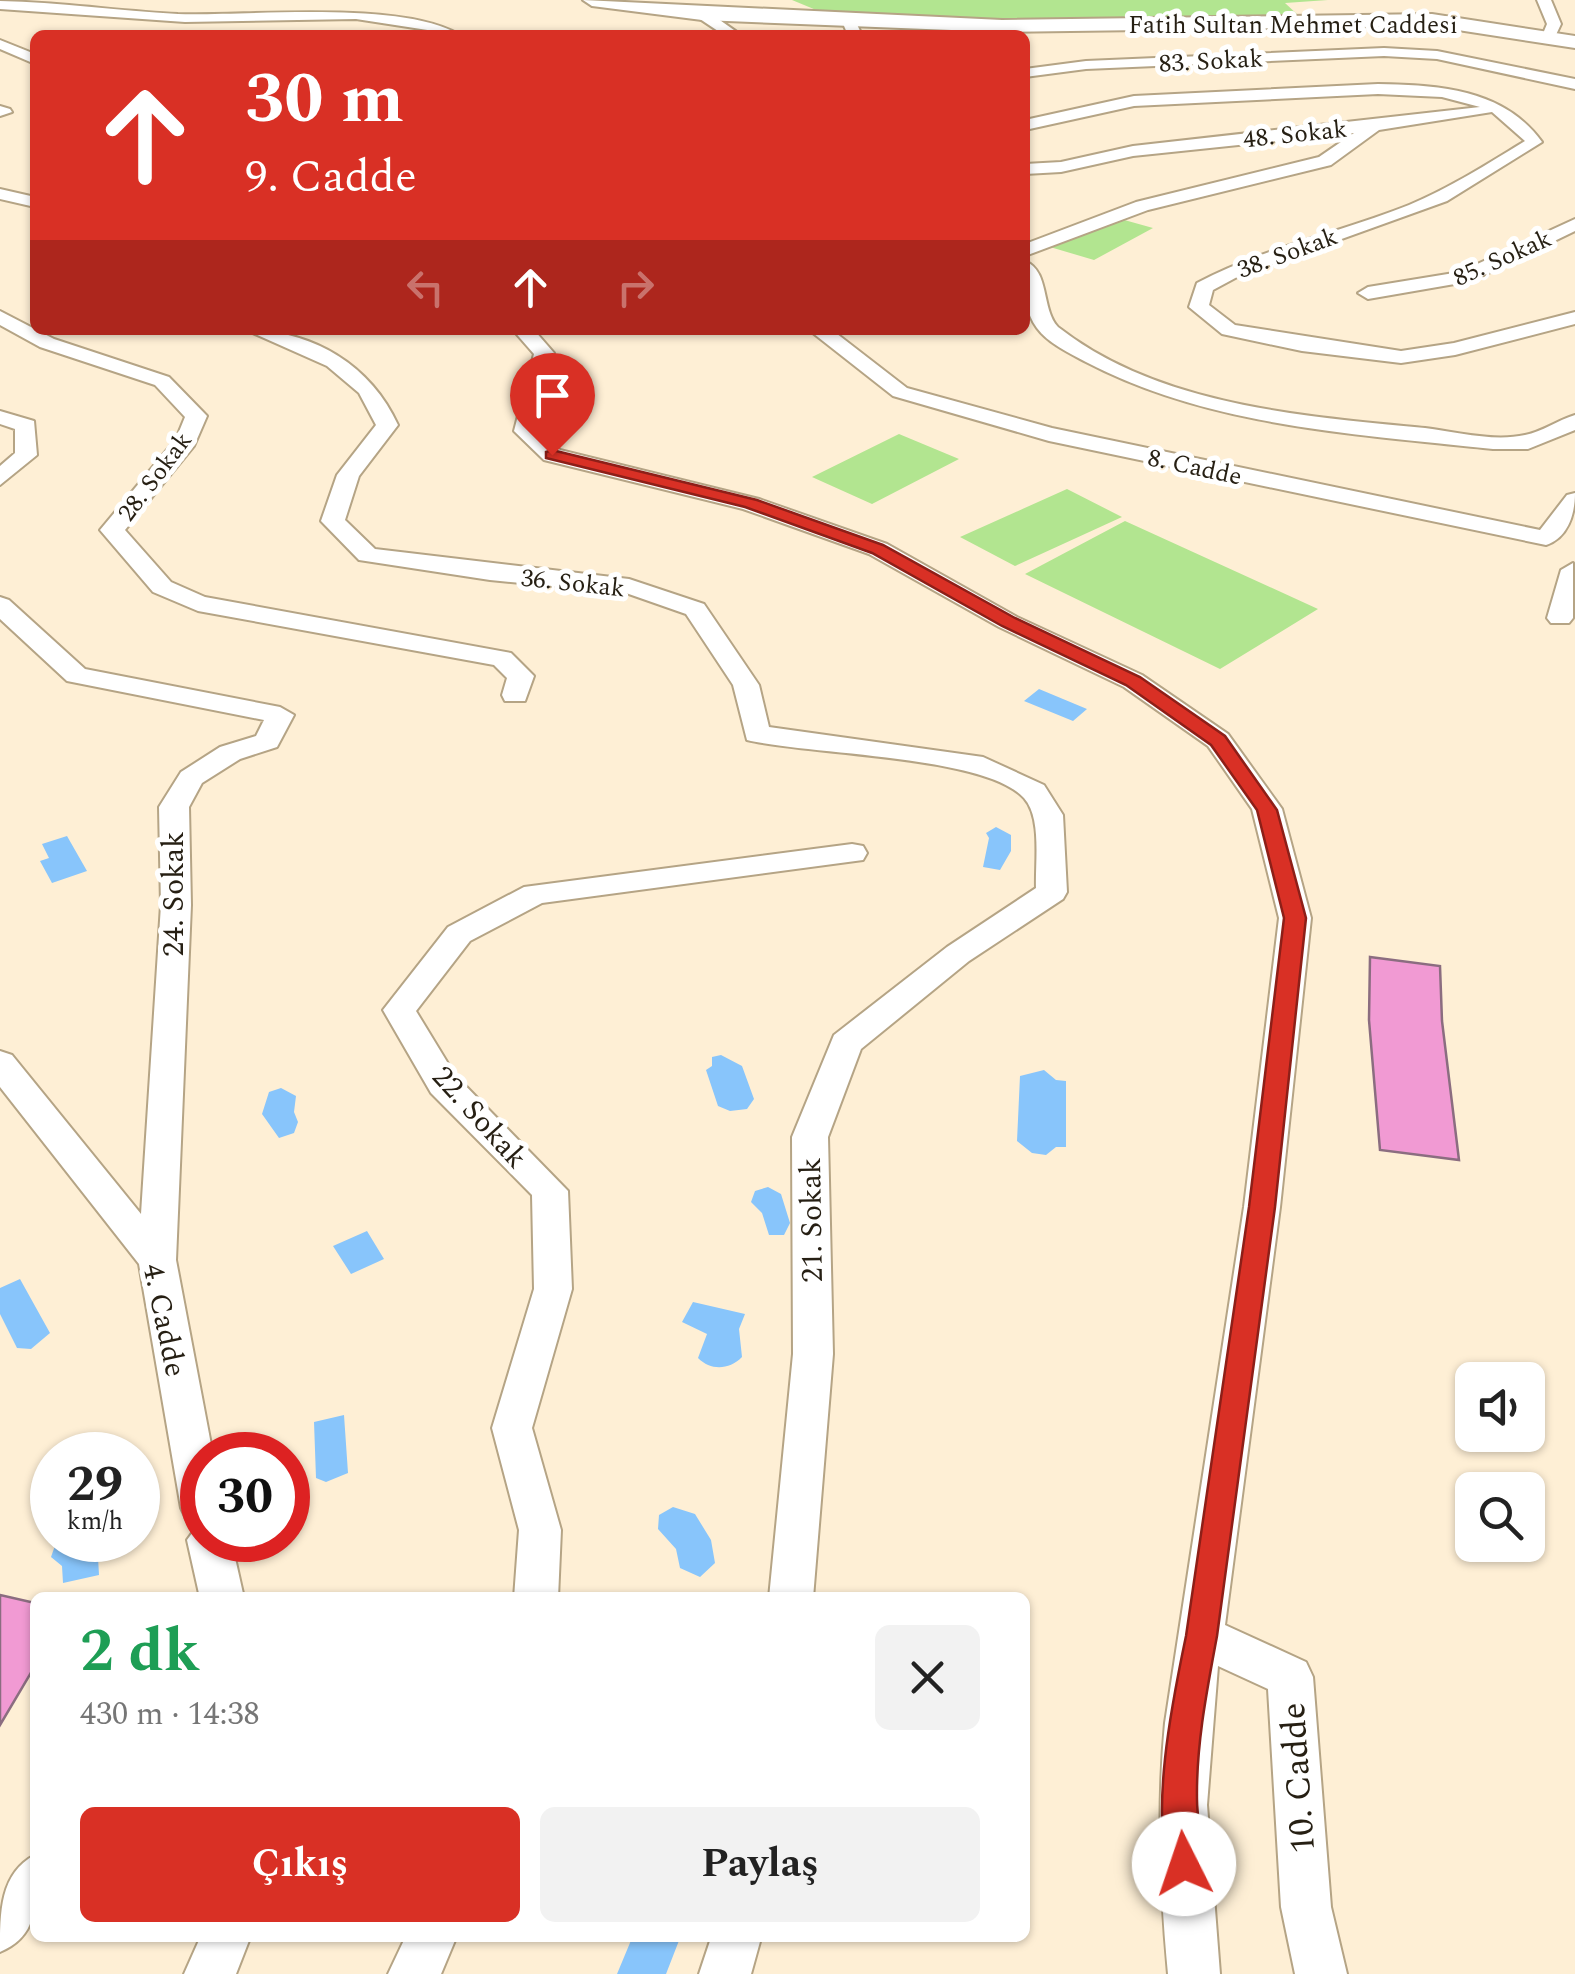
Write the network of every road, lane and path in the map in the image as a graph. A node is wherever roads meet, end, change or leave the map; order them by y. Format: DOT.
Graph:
graph roads {
  1 [pos="331,0"];
  2 [pos="592,0"];
  3 [pos="1544,0"];
  4 [pos="0,6"];
  5 [pos="702,14"];
  6 [pos="277,18"];
  7 [pos="851,27"];
  8 [pos="228,30"];
  9 [pos="441,30"];
  10 [pos="726,30"];
  11 [pos="1549,36"];
  12 [pos="1575,42"];
  13 [pos="1,44"];
  14 [pos="30,45"];
  15 [pos="30,58"];
  16 [pos="1030,72"];
  17 [pos="1575,84"];
  18 [pos="1499,109"];
  19 [pos="1030,124"];
  20 [pos="1374,126"];
  21 [pos="1194,144"];
  22 [pos="1030,168"];
  23 [pos="1243,182"];
  24 [pos="0,194"];
  25 [pos="30,201"];
  26 [pos="1575,224"];
  27 [pos="1030,248"];
  28 [pos="1030,274"];
  29 [pos="1368,293"];
  30 [pos="0,317"];
  31 [pos="1575,318"];
  32 [pos="30,334"];
  33 [pos="33,335"];
  34 [pos="275,335"];
  35 [pos="528,335"];
  36 [pos="826,335"];
  37 [pos="0,417"];
  38 [pos="1575,422"];
  39 [pos="0,478"];
  40 [pos="1575,500"];
  41 [pos="1546,538"];
  42 [pos="1574,570"];
  43 [pos="0,605"];
  44 [pos="1560,618"];
  45 [pos="515,695"];
  46 [pos="852,853"];
  47 [pos="1052,892"];
  48 [pos="0,1062"];
  49 [pos="157,1260"];
  50 [pos="188,1432"];
  51 [pos="215,1562"];
  52 [pos="221,1592"];
  53 [pos="536,1592"];
  54 [pos="792,1592"];
  55 [pos="1202,1636"];
  56 [pos="30,1887"];
  57 [pos="0,1926"];
  58 [pos="223,1942"];
  59 [pos="429,1942"];
  60 [pos="735,1942"];
  61 [pos="210,1974"];
  62 [pos="414,1974"];
  63 [pos="725,1974"];
  64 [pos="1194,1974"];
  65 [pos="1321,1974"];
  1 -- 6 [label="street"];
  2 -- 5 [label="main road, Fatih Sultan Mehmet Caddesi"];
  3 -- 11 [label="street"];
  4 -- 6 [label="street"];
  5 -- 7 [label="main road, Fatih Sultan Mehmet Caddesi"];
  5 -- 10 [label="street"];
  6 -- 8 [label="street"];
  6 -- 9 [label="street"];
  7 -- 11 [label="main road, Fatih Sultan Mehmet Caddesi"];
  11 -- 12 [label="main road, Fatih Sultan Mehmet Caddesi"];
  13 -- 14 [label="street"];
  13 -- 15 [label="street"];
  16 -- 17 [label="street, 83. Sokak"];
  18 -- 19 [label="street"];
  18 -- 20 [label="street"];
  18 -- 31 [label="street, 38. Sokak"];
  20 -- 21 [label="street, 48. Sokak"];
  20 -- 23 [label="street, 48. Sokak"];
  21 -- 22 [label="street, 48. Sokak"];
  21 -- 23 [label="street"];
  23 -- 27 [label="street, 48. Sokak"];
  24 -- 25 [label="street"];
  26 -- 29 [label="street, 85. Sokak"];
  28 -- 38 [label="street"];
  30 -- 32 [label="street, 28. Sokak"];
  33 -- 45 [label="street, 28. Sokak"];
  34 -- 47 [label="street, 36. Sokak"];
  35 -- 55 [label="street"];
  36 -- 41 [label="street, 8. Cadde"];
  37 -- 39 [label="street"];
  40 -- 41 [label="street"];
  41 -- 42 [label="street"];
  42 -- 44 [label="street"];
  43 -- 49 [label="street, 24. Sokak"];
  46 -- 53 [label="street, 22. Sokak"];
  47 -- 54 [label="street, 21. Sokak"];
  48 -- 49 [label="street, 4. Cadde"];
  49 -- 50 [label="street, 4. Cadde"];
  51 -- 52 [label="street"];
  55 -- 64 [label="street"];
  55 -- 65 [label="street, 10. Cadde"];
  56 -- 57 [label="street"];
  58 -- 61 [label="street"];
  59 -- 62 [label="street"];
  60 -- 63 [label="street"];
}
